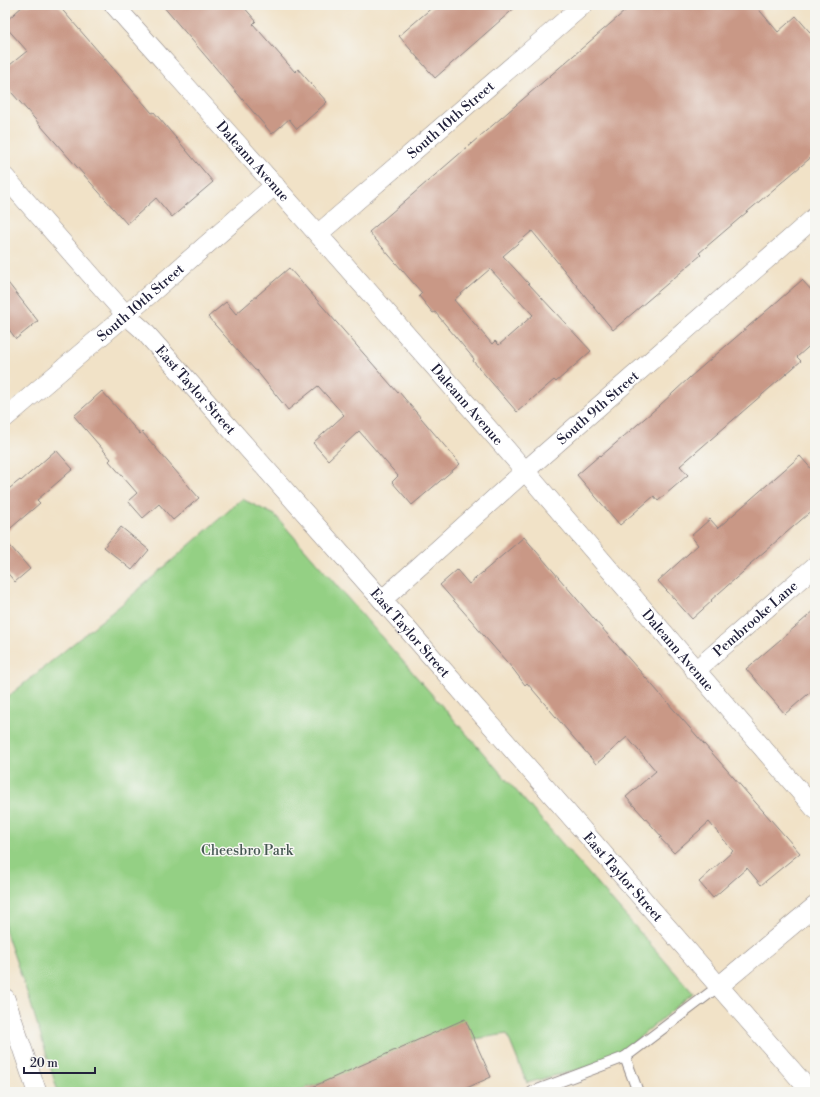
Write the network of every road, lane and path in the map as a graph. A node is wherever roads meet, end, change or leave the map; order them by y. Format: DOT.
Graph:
graph roads {
  1 [pos="114,5"];
  2 [pos="583,5"];
  3 [pos="5,177"];
  4 [pos="275,185"];
  5 [pos="815,217"];
  6 [pos="318,234"];
  7 [pos="126,315"];
  8 [pos="5,418"];
  9 [pos="525,471"];
  10 [pos="815,566"];
  11 [pos="382,600"];
  12 [pos="695,671"];
  13 [pos="815,809"];
  14 [pos="815,906"];
  15 [pos="719,986"];
  16 [pos="5,998"];
  17 [pos="625,1057"];
  18 [pos="37,1092"];
  19 [pos="532,1092"];
  20 [pos="638,1092"];
  21 [pos="811,1092"];
  1 -- 4 [label="street, Daleann Avenue"];
  2 -- 6 [label="street, South 10th Street"];
  3 -- 7 [label="street, East Taylor Street"];
  4 -- 6 [label="street, Daleann Avenue"];
  4 -- 7 [label="street, South 10th Street"];
  5 -- 9 [label="street, South 9th Street"];
  6 -- 9 [label="street, Daleann Avenue"];
  7 -- 8 [label="street, South 10th Street"];
  7 -- 11 [label="street, East Taylor Street"];
  9 -- 11 [label="street, South 9th Street"];
  9 -- 12 [label="street, Daleann Avenue"];
  10 -- 12 [label="street, Pembrooke Lane"];
  11 -- 15 [label="street, East Taylor Street"];
  12 -- 13 [label="street, Daleann Avenue"];
  14 -- 15 [label="street"];
  15 -- 17 [label="lane"];
  15 -- 21 [label="street, East Taylor Street"];
  16 -- 18 [label="street"];
  17 -- 19 [label="lane"];
  17 -- 20 [label="lane"];
}
